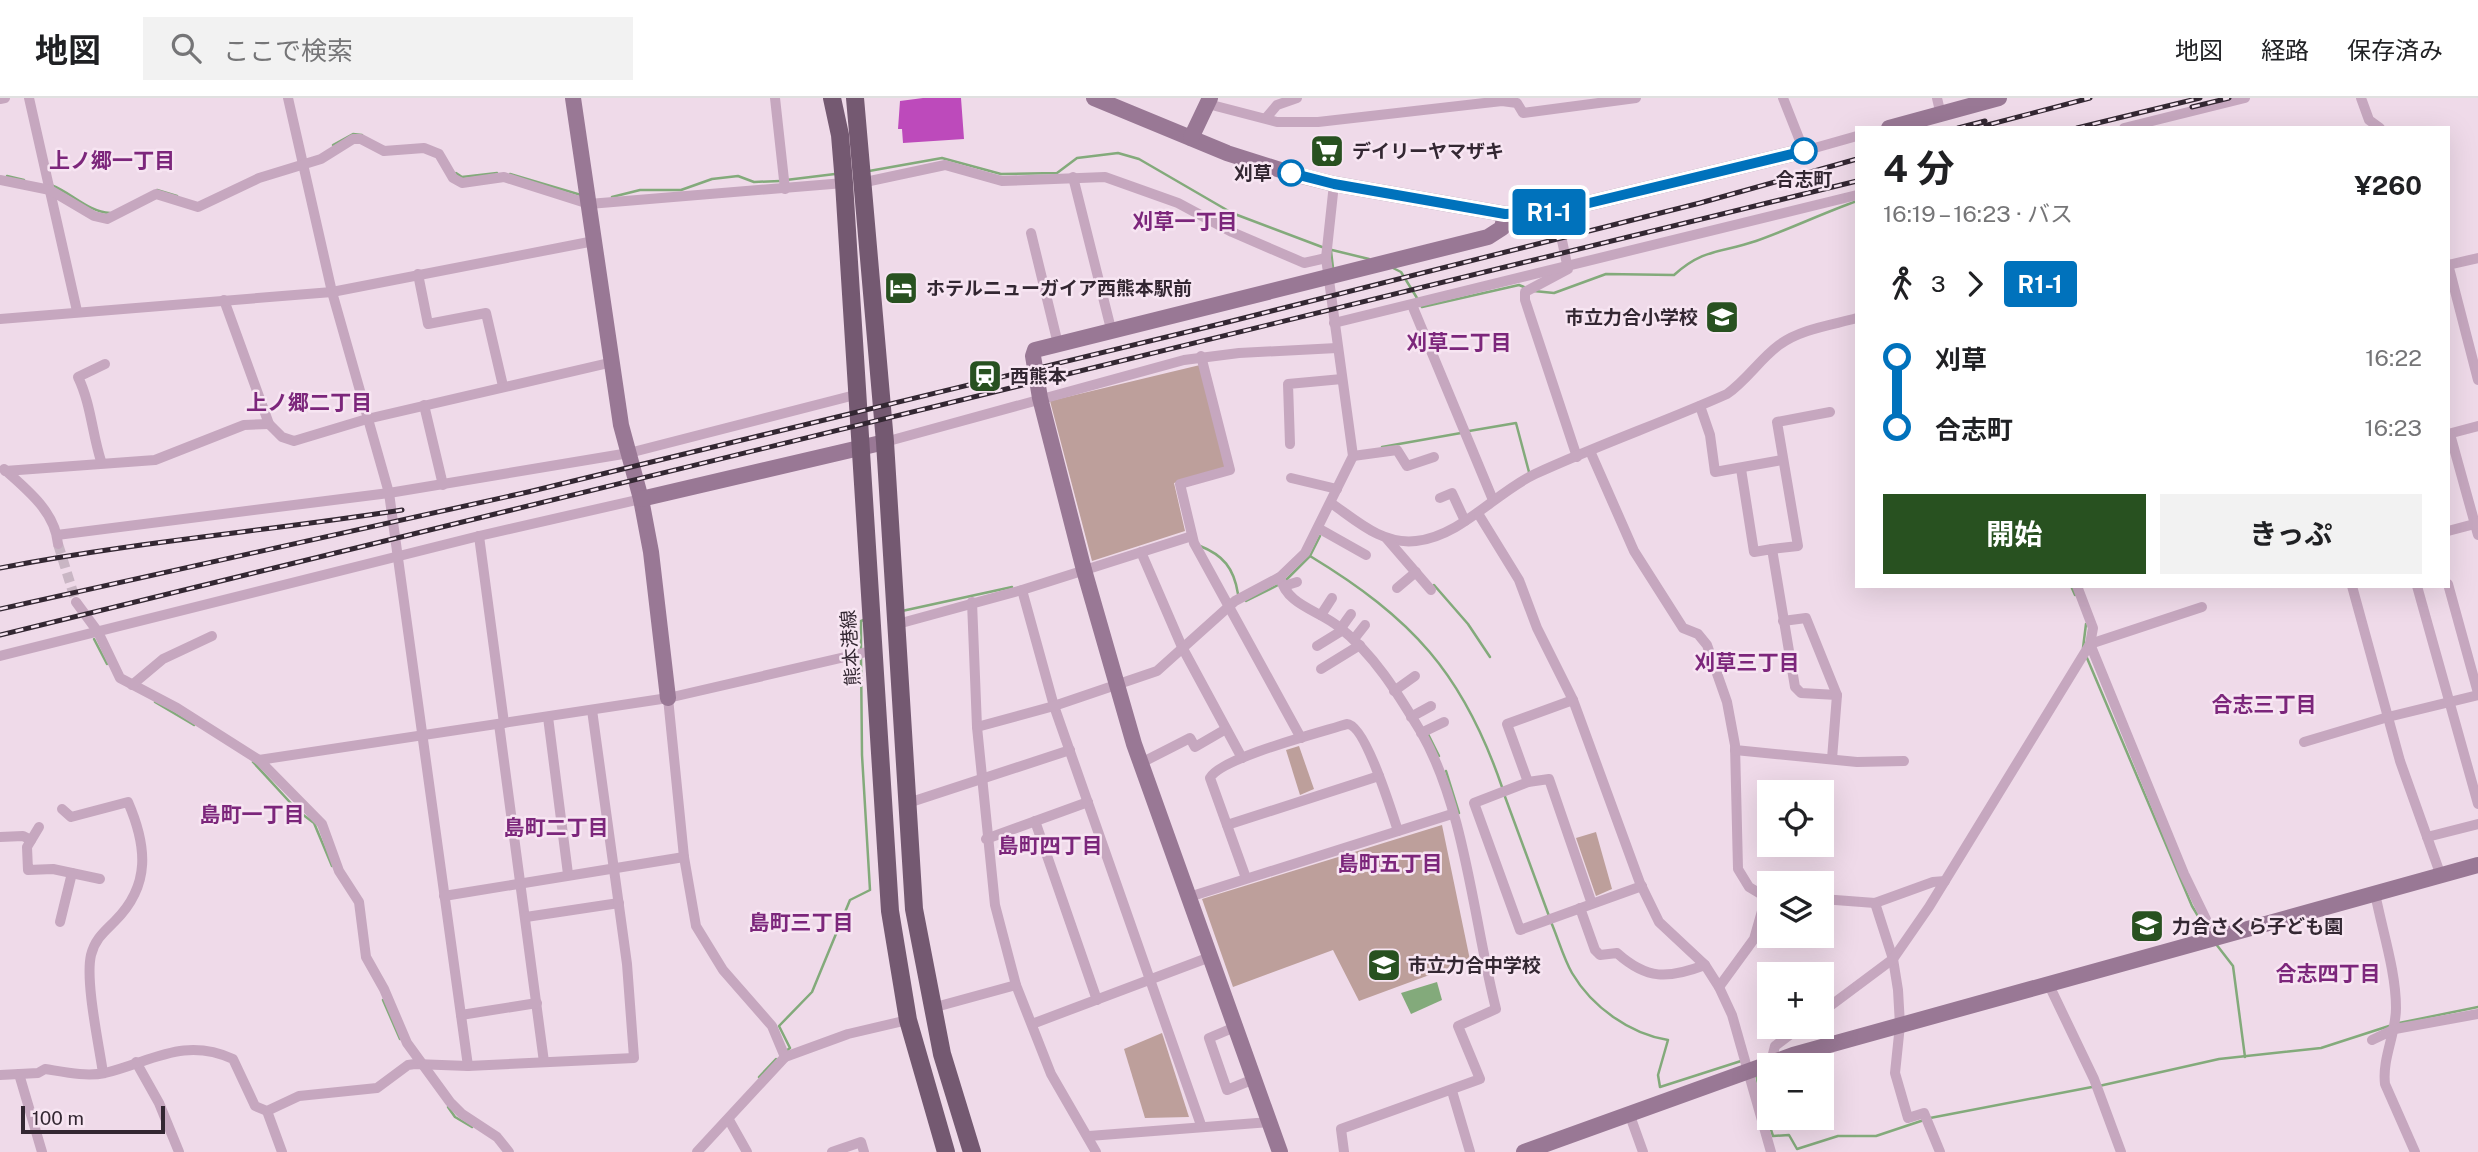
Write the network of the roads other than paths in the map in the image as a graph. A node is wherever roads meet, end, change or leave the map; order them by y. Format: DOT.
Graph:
graph roads {
  1 [pos="29,98"];
  2 [pos="288,98"];
  3 [pos="573,98"];
  4 [pos="775,98"];
  5 [pos="832,98"];
  6 [pos="845,98"];
  7 [pos="855,98"];
  8 [pos="866,98"];
  9 [pos="1094,98"];
  10 [pos="1297,98"];
  11 [pos="1636,98"];
  12 [pos="1783,98"];
  13 [pos="1937,98"];
  14 [pos="1999,98"];
  15 [pos="2245,98"];
  16 [pos="1516,100"];
  17 [pos="1209,101"];
  18 [pos="1118,103"];
  19 [pos="2363,103"];
  20 [pos="1941,115"];
  21 [pos="1266,118"];
  22 [pos="1897,126"];
  23 [pos="2132,126"];
  24 [pos="2378,126"];
  25 [pos="840,135"];
  26 [pos="1855,137"];
  27 [pos="1191,138"];
  28 [pos="1804,151"];
  29 [pos="304,166"];
  30 [pos="1073,177"];
  31 [pos="0,180"];
  32 [pos="870,181"];
  33 [pos="844,183"];
  34 [pos="1334,184"];
  35 [pos="785,189"];
  36 [pos="50,190"];
  37 [pos="1855,195"];
  38 [pos="589,205"];
  39 [pos="1505,214"];
  40 [pos="1560,231"];
  41 [pos="1031,233"];
  42 [pos="594,241"];
  43 [pos="1326,258"];
  44 [pos="2478,258"];
  45 [pos="871,262"];
  46 [pos="1568,264"];
  47 [pos="2450,265"];
  48 [pos="2450,272"];
  49 [pos="418,274"];
  50 [pos="1328,277"];
  51 [pos="332,292"];
  52 [pos="224,300"];
  53 [pos="1412,305"];
  54 [pos="77,311"];
  55 [pos="0,319"];
  56 [pos="1855,319"];
  57 [pos="1334,323"];
  58 [pos="1111,330"];
  59 [pos="1058,344"];
  60 [pos="1337,348"];
  61 [pos="1202,356"];
  62 [pos="612,362"];
  63 [pos="105,364"];
  64 [pos="2476,366"];
  65 [pos="1342,379"];
  66 [pos="2478,380"];
  67 [pos="503,386"];
  68 [pos="855,395"];
  69 [pos="1040,398"];
  70 [pos="424,405"];
  71 [pos="1700,406"];
  72 [pos="1830,412"];
  73 [pos="367,419"];
  74 [pos="269,424"];
  75 [pos="2478,426"];
  76 [pos="2450,434"];
  77 [pos="2450,437"];
  78 [pos="884,442"];
  79 [pos="1290,444"];
  80 [pos="858,448"];
  81 [pos="1590,451"];
  82 [pos="629,453"];
  83 [pos="1353,456"];
  84 [pos="1434,457"];
  85 [pos="1577,457"];
  86 [pos="1782,460"];
  87 [pos="101,461"];
  88 [pos="3,469"];
  89 [pos="1741,469"];
  90 [pos="2460,471"];
  91 [pos="2450,474"];
  92 [pos="1291,478"];
  93 [pos="443,485"];
  94 [pos="1337,489"];
  95 [pos="389,493"];
  96 [pos="1440,498"];
  97 [pos="641,499"];
  98 [pos="1493,500"];
  99 [pos="1331,503"];
  100 [pos="1479,514"];
  101 [pos="1465,521"];
  102 [pos="2477,527"];
  103 [pos="1318,528"];
  104 [pos="2450,531"];
  105 [pos="479,536"];
  106 [pos="1192,536"];
  107 [pos="1387,539"];
  108 [pos="1772,549"];
  109 [pos="1141,552"];
  110 [pos="1366,555"];
  111 [pos="399,556"];
  112 [pos="1084,570"];
  113 [pos="1416,572"];
  114 [pos="1282,582"];
  115 [pos="1297,582"];
  116 [pos="1397,588"];
  117 [pos="2078,588"];
  118 [pos="2353,588"];
  119 [pos="2418,588"];
  120 [pos="2449,588"];
  121 [pos="1022,590"];
  122 [pos="1431,590"];
  123 [pos="1332,598"];
  124 [pos="76,602"];
  125 [pos="972,602"];
  126 [pos="1228,607"];
  127 [pos="2202,607"];
  128 [pos="1351,614"];
  129 [pos="1321,615"];
  130 [pos="1783,621"];
  131 [pos="894,625"];
  132 [pos="1365,625"];
  133 [pos="1342,629"];
  134 [pos="98,632"];
  135 [pos="212,636"];
  136 [pos="1357,642"];
  137 [pos="2090,644"];
  138 [pos="1317,646"];
  139 [pos="1182,647"];
  140 [pos="871,652"];
  141 [pos="0,656"];
  142 [pos="1321,669"];
  143 [pos="1415,676"];
  144 [pos="132,685"];
  145 [pos="1116,686"];
  146 [pos="1395,691"];
  147 [pos="2478,694"];
  148 [pos="1837,695"];
  149 [pos="668,698"];
  150 [pos="1573,700"];
  151 [pos="2449,702"];
  152 [pos="1054,706"];
  153 [pos="1431,706"];
  154 [pos="592,710"];
  155 [pos="548,717"];
  156 [pos="1411,717"];
  157 [pos="2388,717"];
  158 [pos="1444,722"];
  159 [pos="502,723"];
  160 [pos="977,727"];
  161 [pos="1226,729"];
  162 [pos="1421,733"];
  163 [pos="422,735"];
  164 [pos="1301,738"];
  165 [pos="2304,742"];
  166 [pos="1070,750"];
  167 [pos="1735,750"];
  168 [pos="1242,758"];
  169 [pos="1832,759"];
  170 [pos="259,760"];
  171 [pos="1904,761"];
  172 [pos="1141,763"];
  173 [pos="1379,776"];
  174 [pos="982,780"];
  175 [pos="1528,782"];
  176 [pos="1088,802"];
  177 [pos="905,804"];
  178 [pos="2478,804"];
  179 [pos="62,809"];
  180 [pos="1452,814"];
  181 [pos="1035,821"];
  182 [pos="2478,824"];
  183 [pos="1227,825"];
  184 [pos="39,827"];
  185 [pos="1398,831"];
  186 [pos="0,837"];
  187 [pos="2427,837"];
  188 [pos="986,839"];
  189 [pos="30,840"];
  190 [pos="684,857"];
  191 [pos="2478,865"];
  192 [pos="613,867"];
  193 [pos="72,873"];
  194 [pos="568,874"];
  195 [pos="2441,876"];
  196 [pos="1246,878"];
  197 [pos="100,879"];
  198 [pos="1945,881"];
  199 [pos="521,882"];
  200 [pos="1642,886"];
  201 [pos="1757,892"];
  202 [pos="2375,893"];
  203 [pos="444,896"];
  204 [pos="1189,897"];
  205 [pos="1834,898"];
  206 [pos="619,903"];
  207 [pos="1875,903"];
  208 [pos="1592,904"];
  209 [pos="1580,908"];
  210 [pos="526,917"];
  211 [pos="60,922"];
  212 [pos="1757,930"];
  213 [pos="2215,938"];
  214 [pos="1210,957"];
  215 [pos="1893,959"];
  216 [pos="1705,965"];
  217 [pos="1152,979"];
  218 [pos="2048,983"];
  219 [pos="1016,985"];
  220 [pos="1719,987"];
  221 [pos="1097,1000"];
  222 [pos="537,1003"];
  223 [pos="1834,1003"];
  224 [pos="932,1008"];
  225 [pos="2478,1014"];
  226 [pos="461,1015"];
  227 [pos="908,1020"];
  228 [pos="1032,1024"];
  229 [pos="1900,1025"];
  230 [pos="1235,1027"];
  231 [pos="2395,1029"];
  232 [pos="1784,1039"];
  233 [pos="2372,1040"];
  234 [pos="1773,1053"];
  235 [pos="1802,1053"];
  236 [pos="785,1057"];
  237 [pos="136,1062"];
  238 [pos="544,1062"];
  239 [pos="419,1064"];
  240 [pos="468,1066"];
  241 [pos="1757,1067"];
  242 [pos="1747,1070"];
  243 [pos="103,1073"];
  244 [pos="19,1074"];
  245 [pos="0,1076"];
  246 [pos="1254,1079"];
  247 [pos="1452,1091"];
  248 [pos="267,1111"];
  249 [pos="1629,1113"];
  250 [pos="729,1119"];
  251 [pos="1270,1122"];
  252 [pos="1201,1125"];
  253 [pos="1090,1136"];
  254 [pos="1539,1149"];
  255 [pos="42,1152"];
  256 [pos="179,1152"];
  257 [pos="282,1152"];
  258 [pos="509,1152"];
  259 [pos="697,1152"];
  260 [pos="747,1152"];
  261 [pos="832,1152"];
  262 [pos="864,1152"];
  263 [pos="946,1152"];
  264 [pos="972,1152"];
  265 [pos="1096,1152"];
  266 [pos="1280,1152"];
  267 [pos="1344,1152"];
  268 [pos="1470,1152"];
  269 [pos="1524,1152"];
  270 [pos="1643,1152"];
  271 [pos="1771,1152"];
  272 [pos="1940,1152"];
  273 [pos="2121,1152"];
  274 [pos="2415,1152"];
  1 -- 36 [label="street"];
  2 -- 29 [label="street"];
  3 -- 38 [label="street"];
  4 -- 35 [label="street"];
  5 -- 25 [label="main road, 熊本港線"];
  6 -- 25 [label="main road, 熊本港線"];
  7 -- 45 [label="main road"];
  8 -- 32 [label="main road"];
  9 -- 18 [label="street"];
  10 -- 21 [label="street"];
  11 -- 16 [label="street"];
  12 -- 28 [label="street"];
  13 -- 20 [label="street"];
  14 -- 20 [label="street"];
  15 -- 23 [label="street"];
  16 -- 21 [label="street"];
  17 -- 21 [label="street"];
  17 -- 27 [label="street"];
  18 -- 27 [label="street"];
  19 -- 24 [label="street"];
  20 -- 22 [label="street"];
  25 -- 33 [label="main road, 熊本港線"];
  26 -- 28 [label="street"];
  27 -- 34 [label="street"];
  28 -- 39 [label="street"];
  29 -- 36 [label="street"];
  29 -- 38 [label="street"];
  29 -- 51 [label="street"];
  30 -- 32 [label="street"];
  30 -- 43 [label="street"];
  30 -- 58 [label="street"];
  31 -- 36 [label="street"];
  32 -- 45 [label="main road"];
  33 -- 35 [label="street"];
  33 -- 68 [label="main road, 熊本港線"];
  34 -- 39 [label="street"];
  34 -- 43 [label="street"];
  35 -- 38 [label="street"];
  36 -- 54 [label="street"];
  37 -- 46 [label="street"];
  38 -- 42 [label="street"];
  39 -- 50 [label="street"];
  40 -- 46 [label="street"];
  41 -- 59 [label="street"];
  42 -- 49 [label="street"];
  42 -- 62 [label="street"];
  43 -- 50 [label="street"];
  44 -- 47 [label="street"];
  45 -- 78 [label="main road"];
  46 -- 53 [label="street"];
  46 -- 85 [label="street"];
  48 -- 64 [label="street"];
  49 -- 51 [label="street"];
  49 -- 67 [label="street"];
  50 -- 57 [label="street"];
  50 -- 58 [label="street"];
  51 -- 52 [label="street"];
  51 -- 73 [label="street"];
  52 -- 54 [label="street"];
  52 -- 74 [label="street"];
  53 -- 57 [label="street"];
  53 -- 98 [label="street"];
  54 -- 55 [label="street"];
  56 -- 71 [label="street"];
  57 -- 60 [label="street"];
  58 -- 59 [label="street"];
  59 -- 69 [label="street"];
  60 -- 61 [label="street"];
  60 -- 65 [label="street"];
  61 -- 69 [label="street"];
  61 -- 106 [label="street"];
  62 -- 67 [label="street"];
  62 -- 82 [label="street"];
  63 -- 87 [label="street"];
  64 -- 66 [label="street"];
  65 -- 79 [label="street"];
  65 -- 83 [label="street"];
  67 -- 70 [label="street"];
  68 -- 80 [label="main road, 熊本港線"];
  68 -- 82 [label="street"];
  69 -- 78 [label="street"];
  69 -- 112 [label="street"];
  70 -- 73 [label="street"];
  70 -- 93 [label="street"];
  71 -- 81 [label="street"];
  71 -- 89 [label="street"];
  72 -- 86 [label="street"];
  73 -- 74 [label="street"];
  73 -- 95 [label="street"];
  74 -- 87 [label="street"];
  75 -- 76 [label="street"];
  77 -- 90 [label="street"];
  78 -- 80 [label="street"];
  78 -- 131 [label="main road"];
  80 -- 97 [label="street"];
  80 -- 140 [label="main road, 熊本港線"];
  81 -- 85 [label="street"];
  81 -- 167 [label="street"];
  82 -- 93 [label="street"];
  82 -- 97 [label="street"];
  83 -- 84 [label="street"];
  83 -- 94 [label="street"];
  85 -- 98 [label="street"];
  86 -- 89 [label="street"];
  86 -- 108 [label="street"];
  87 -- 88 [label="street"];
  88 -- 95 [label="street"];
  89 -- 108 [label="street"];
  90 -- 91 [label="street"];
  90 -- 102 [label="street"];
  92 -- 94 [label="street"];
  93 -- 95 [label="street"];
  94 -- 99 [label="street"];
  95 -- 111 [label="street"];
  96 -- 101 [label="street"];
  97 -- 105 [label="street"];
  97 -- 149 [label="street"];
  98 -- 100 [label="street"];
  99 -- 103 [label="street"];
  99 -- 107 [label="street"];
  100 -- 101 [label="street"];
  100 -- 150 [label="street"];
  101 -- 107 [label="street"];
  102 -- 104 [label="street"];
  103 -- 110 [label="street"];
  103 -- 114 [label="street"];
  105 -- 111 [label="street"];
  105 -- 159 [label="street"];
  106 -- 109 [label="street"];
  106 -- 126 [label="street"];
  107 -- 113 [label="street"];
  108 -- 130 [label="street"];
  109 -- 112 [label="street"];
  109 -- 139 [label="street"];
  111 -- 134 [label="street"];
  111 -- 163 [label="street"];
  112 -- 121 [label="street"];
  112 -- 145 [label="street"];
  113 -- 116 [label="street"];
  113 -- 122 [label="street"];
  114 -- 115 [label="street"];
  114 -- 126 [label="street"];
  114 -- 129 [label="street"];
  117 -- 137 [label="street"];
  118 -- 157 [label="street"];
  119 -- 151 [label="street"];
  120 -- 147 [label="street"];
  121 -- 125 [label="street"];
  121 -- 152 [label="street"];
  123 -- 129 [label="street"];
  124 -- 134 [label="street"];
  125 -- 131 [label="street"];
  125 -- 160 [label="street"];
  126 -- 139 [label="street"];
  126 -- 164 [label="street"];
  127 -- 137 [label="street"];
  128 -- 133 [label="street"];
  129 -- 133 [label="street"];
  130 -- 148 [label="street"];
  130 -- 148 [label="street"];
  131 -- 177 [label="main road"];
  132 -- 136 [label="street"];
  133 -- 136 [label="street"];
  133 -- 138 [label="street"];
  134 -- 141 [label="street"];
  134 -- 144 [label="street"];
  135 -- 144 [label="street"];
  136 -- 142 [label="street"];
  136 -- 146 [label="street"];
  137 -- 198 [label="street"];
  137 -- 213 [label="street"];
  139 -- 145 [label="street"];
  139 -- 161 [label="street"];
  140 -- 149 [label="street"];
  140 -- 227 [label="main road, 熊本港線"];
  143 -- 146 [label="street"];
  144 -- 170 [label="street"];
  145 -- 152 [label="street"];
  145 -- 172 [label="street"];
  146 -- 156 [label="street"];
  147 -- 151 [label="street"];
  148 -- 169 [label="street"];
  149 -- 154 [label="street"];
  149 -- 190 [label="street"];
  150 -- 175 [label="street"];
  150 -- 200 [label="street"];
  151 -- 157 [label="street"];
  151 -- 178 [label="street"];
  152 -- 160 [label="street"];
  152 -- 166 [label="street"];
  153 -- 156 [label="street"];
  154 -- 155 [label="street"];
  154 -- 192 [label="street"];
  155 -- 159 [label="street"];
  155 -- 194 [label="street"];
  156 -- 162 [label="street"];
  157 -- 165 [label="street"];
  157 -- 187 [label="street"];
  158 -- 162 [label="street"];
  159 -- 163 [label="street"];
  159 -- 199 [label="street"];
  160 -- 174 [label="street"];
  161 -- 168 [label="street"];
  161 -- 172 [label="street"];
  162 -- 180 [label="street"];
  163 -- 170 [label="street"];
  163 -- 203 [label="street"];
  164 -- 168 [label="street"];
  164 -- 173 [label="street"];
  166 -- 174 [label="street"];
  166 -- 176 [label="street"];
  167 -- 169 [label="street"];
  167 -- 201 [label="street"];
  168 -- 183 [label="street"];
  169 -- 171 [label="street"];
  170 -- 239 [label="street"];
  172 -- 204 [label="street"];
  173 -- 183 [label="street"];
  173 -- 185 [label="street"];
  174 -- 177 [label="street"];
  174 -- 188 [label="street"];
  175 -- 208 [label="street"];
  175 -- 209 [label="street"];
  176 -- 181 [label="street"];
  176 -- 217 [label="street"];
  177 -- 224 [label="main road"];
  179 -- 243 [label="street"];
  180 -- 185 [label="street"];
  180 -- 247 [label="street"];
  181 -- 188 [label="street"];
  181 -- 221 [label="street"];
  182 -- 187 [label="street"];
  183 -- 196 [label="street"];
  184 -- 189 [label="street"];
  185 -- 196 [label="street"];
  186 -- 189 [label="street"];
  187 -- 195 [label="street"];
  188 -- 219 [label="street"];
  189 -- 193 [label="street"];
  190 -- 192 [label="street"];
  190 -- 236 [label="street"];
  191 -- 195 [label="street"];
  192 -- 194 [label="street"];
  192 -- 206 [label="street"];
  193 -- 197 [label="street"];
  193 -- 211 [label="street"];
  194 -- 199 [label="street"];
  195 -- 202 [label="street"];
  196 -- 204 [label="street"];
  198 -- 207 [label="street"];
  198 -- 215 [label="street"];
  199 -- 203 [label="street"];
  199 -- 210 [label="street"];
  200 -- 208 [label="street"];
  200 -- 216 [label="street"];
  202 -- 213 [label="street"];
  202 -- 231 [label="street"];
  203 -- 226 [label="street"];
  204 -- 214 [label="street"];
  205 -- 207 [label="street"];
  206 -- 210 [label="street"];
  206 -- 238 [label="street"];
  207 -- 215 [label="street"];
  208 -- 209 [label="street"];
  209 -- 216 [label="street"];
  210 -- 222 [label="street"];
  212 -- 220 [label="street"];
  213 -- 218 [label="street"];
  214 -- 217 [label="street"];
  214 -- 230 [label="street"];
  215 -- 223 [label="street"];
  215 -- 229 [label="street"];
  216 -- 220 [label="street"];
  217 -- 221 [label="street"];
  217 -- 252 [label="street"];
  218 -- 229 [label="street"];
  218 -- 273 [label="street"];
  219 -- 224 [label="street"];
  219 -- 228 [label="street"];
  220 -- 242 [label="street"];
  221 -- 228 [label="street"];
  222 -- 226 [label="street"];
  222 -- 238 [label="street"];
  224 -- 264 [label="main road"];
  225 -- 231 [label="street"];
  226 -- 240 [label="street"];
  227 -- 236 [label="street"];
  227 -- 263 [label="main road, 熊本港線"];
  228 -- 253 [label="street"];
  229 -- 235 [label="street"];
  229 -- 272 [label="street"];
  230 -- 246 [label="street"];
  230 -- 246 [label="street"];
  231 -- 233 [label="street"];
  231 -- 274 [label="street"];
  232 -- 234 [label="street"];
  236 -- 250 [label="street"];
  237 -- 243 [label="street"];
  237 -- 248 [label="street"];
  237 -- 256 [label="street"];
  238 -- 240 [label="street"];
  239 -- 240 [label="street"];
  239 -- 248 [label="street"];
  239 -- 258 [label="street"];
  241 -- 242 [label="street"];
  242 -- 249 [label="street"];
  242 -- 271 [label="street"];
  243 -- 244 [label="street"];
  244 -- 245 [label="street"];
  244 -- 255 [label="street"];
  246 -- 251 [label="street"];
  247 -- 267 [label="street"];
  247 -- 268 [label="street"];
  248 -- 257 [label="street"];
  249 -- 254 [label="street"];
  249 -- 270 [label="street"];
  250 -- 259 [label="street"];
  250 -- 260 [label="street"];
  251 -- 252 [label="street"];
  251 -- 266 [label="street"];
  252 -- 253 [label="street"];
  253 -- 265 [label="street"];
  254 -- 269 [label="street"];
  261 -- 262 [label="street"];
}
